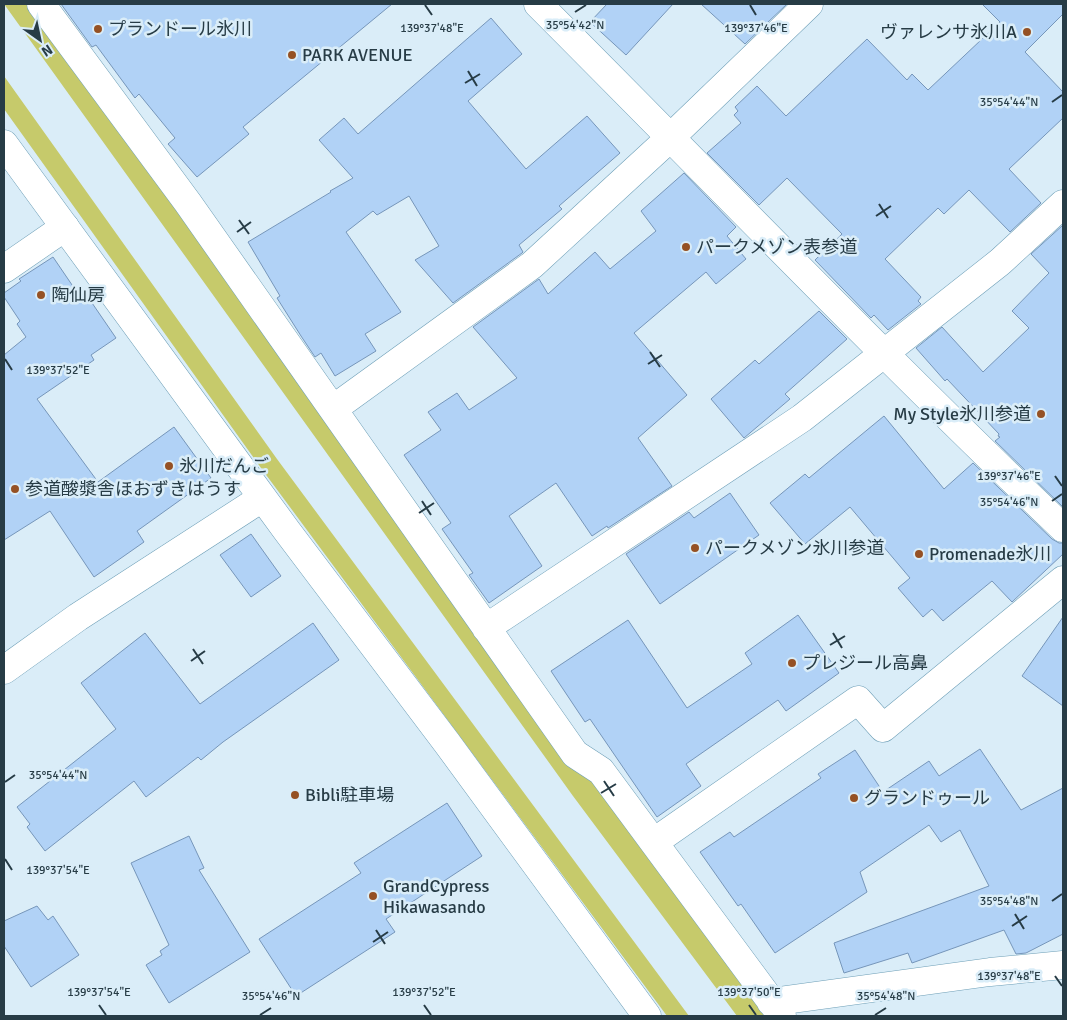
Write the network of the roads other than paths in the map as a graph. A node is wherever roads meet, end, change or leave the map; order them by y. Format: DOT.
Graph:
graph roads {
  1 [pos="41,4"];
  2 [pos="538,4"];
  3 [pos="810,4"];
  4 [pos="671,137"];
  5 [pos="4,144"];
  6 [pos="1063,204"];
  7 [pos="65,227"];
  8 [pos="4,270"];
  9 [pos="884,354"];
  10 [pos="333,409"];
  11 [pos="262,498"];
  12 [pos="1063,528"];
  13 [pos="1063,580"];
  14 [pos="486,628"];
  15 [pos="4,670"];
  16 [pos="654,842"];
  17 [pos="1063,965"];
  18 [pos="776,1009"];
  19 [pos="639,1014"];
  1 -- 10 [label="street"];
  2 -- 4 [label="street"];
  3 -- 4 [label="street"];
  4 -- 9 [label="street"];
  4 -- 10 [label="street"];
  5 -- 7 [label="street"];
  6 -- 9 [label="street"];
  7 -- 8 [label="street"];
  7 -- 11 [label="street"];
  9 -- 12 [label="street"];
  9 -- 14 [label="street"];
  10 -- 14 [label="street"];
  11 -- 15 [label="street"];
  11 -- 19 [label="street"];
  13 -- 16 [label="street"];
  14 -- 16 [label="street"];
  16 -- 18 [label="street"];
  17 -- 18 [label="street"];
}
